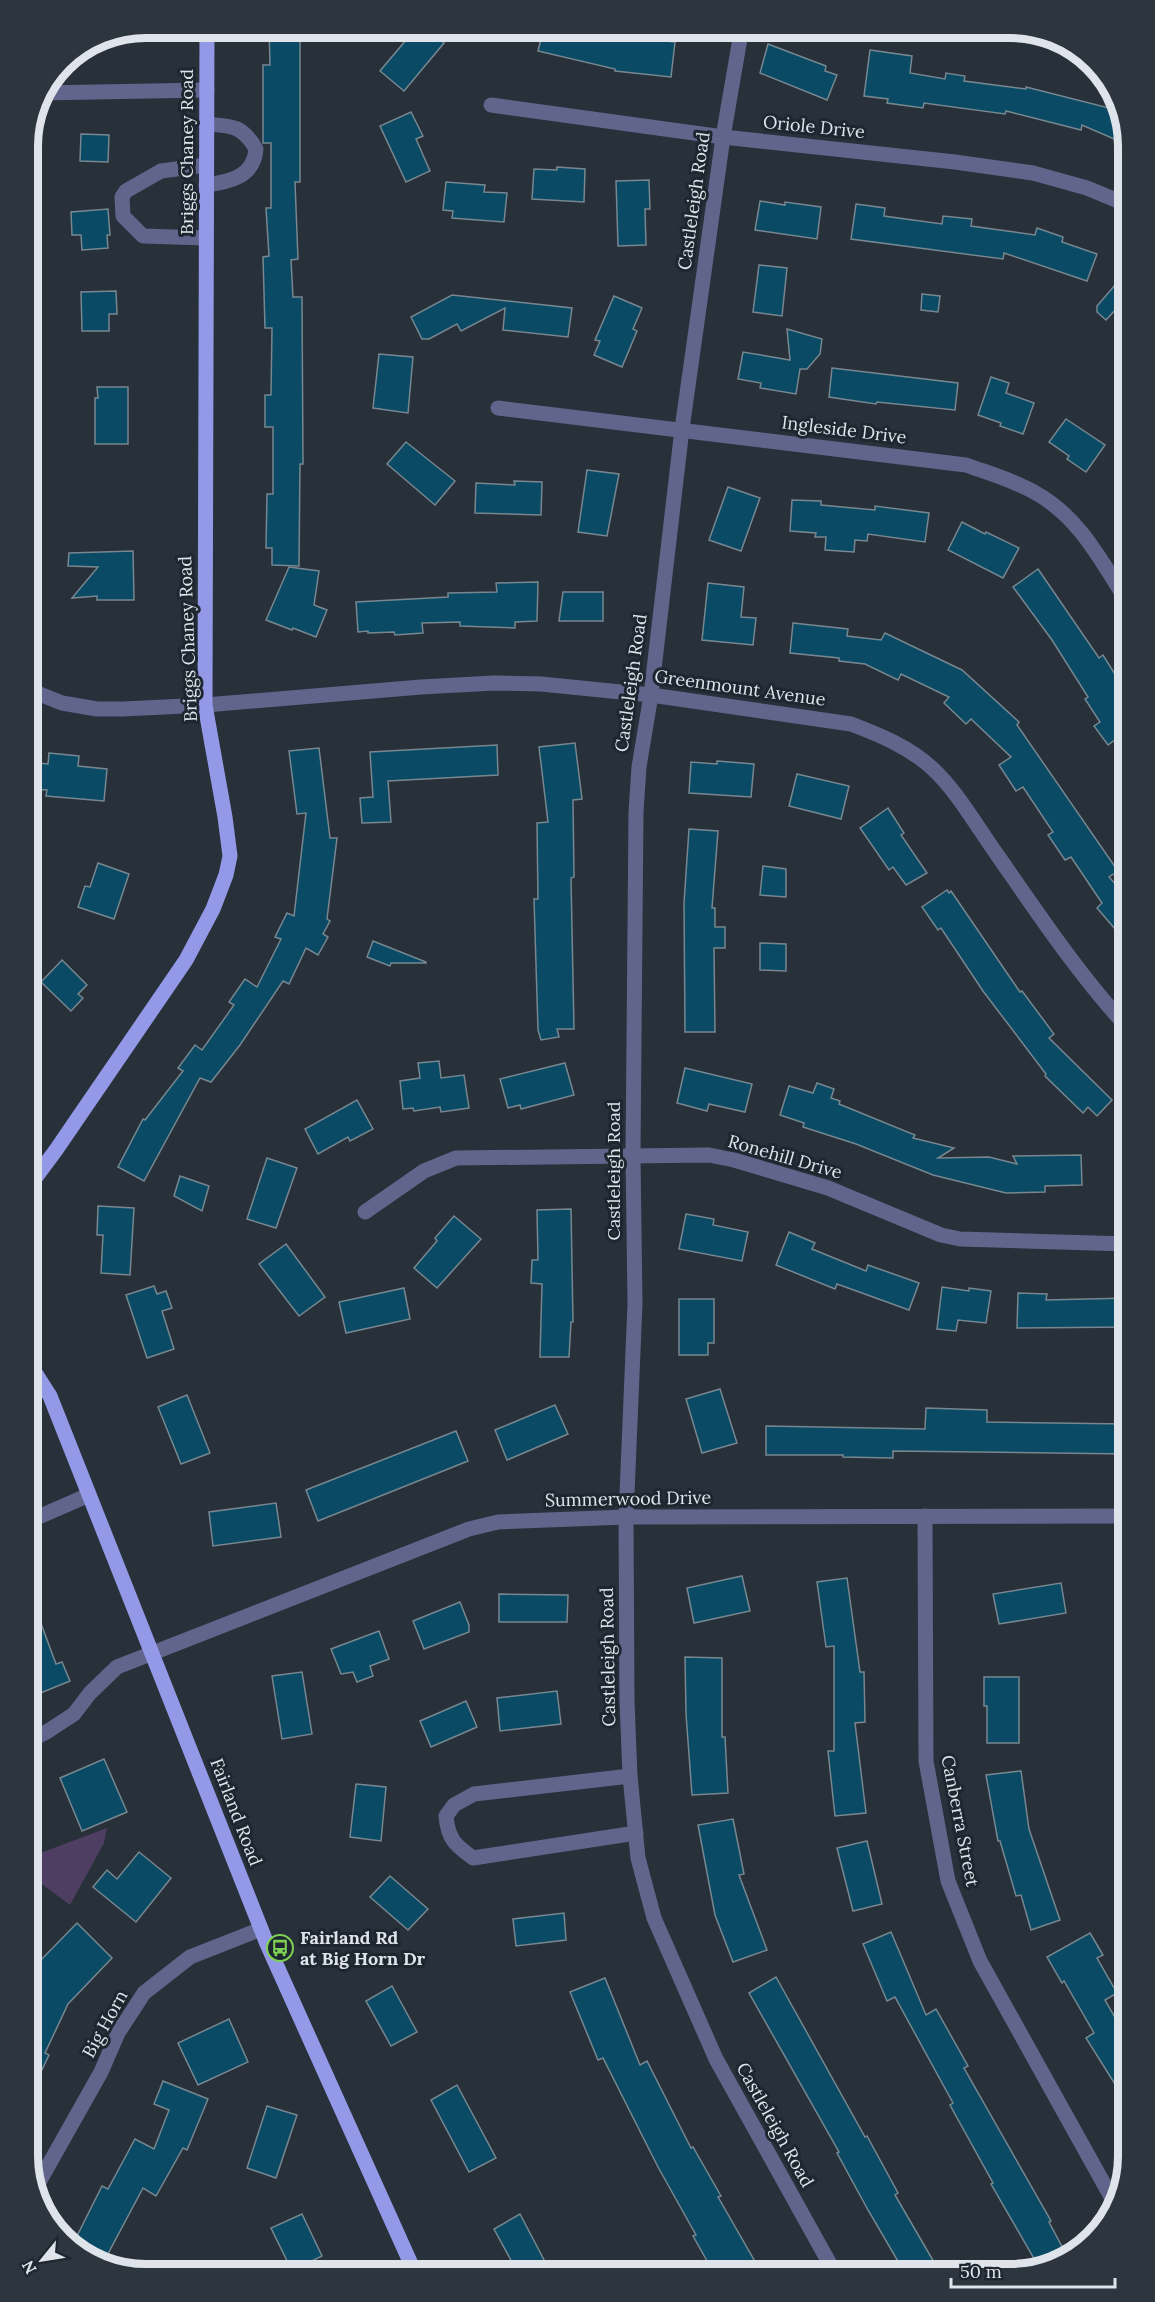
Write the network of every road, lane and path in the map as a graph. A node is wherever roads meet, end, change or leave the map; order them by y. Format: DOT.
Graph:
graph roads {
  1 [pos="207,38"];
  2 [pos="740,38"];
  3 [pos="207,90"];
  4 [pos="52,93"];
  5 [pos="491,105"];
  6 [pos="206,124"];
  7 [pos="723,137"];
  8 [pos="206,165"];
  9 [pos="206,185"];
  10 [pos="1118,201"];
  11 [pos="206,238"];
  12 [pos="498,408"];
  13 [pos="682,429"];
  14 [pos="1118,587"];
  15 [pos="38,693"];
  16 [pos="651,695"];
  17 [pos="205,705"];
  18 [pos="1118,1017"];
  19 [pos="633,1155"];
  20 [pos="38,1174"];
  21 [pos="365,1212"];
  22 [pos="1118,1244"];
  23 [pos="38,1377"];
  24 [pos="89,1495"];
  25 [pos="925,1516"];
  26 [pos="1118,1516"];
  27 [pos="38,1517"];
  28 [pos="626,1517"];
  29 [pos="153,1652"];
  30 [pos="38,1736"];
  31 [pos="630,1776"];
  32 [pos="636,1833"];
  33 [pos="261,1929"];
  34 [pos="40,2180"];
  35 [pos="1110,2195"];
  36 [pos="411,2264"];
  37 [pos="830,2264"];
  1 -- 3 [label="main road, Briggs Chaney Road"];
  2 -- 7 [label="street, Castleleigh Road"];
  3 -- 4 [label="street"];
  3 -- 6 [label="main road, Briggs Chaney Road"];
  5 -- 7 [label="street, Oriole Drive"];
  6 -- 8 [label="main road, Briggs Chaney Road"];
  6 -- 9 [label="street"];
  7 -- 10 [label="street, Oriole Drive"];
  7 -- 13 [label="street, Castleleigh Road"];
  8 -- 9 [label="main road, Briggs Chaney Road"];
  8 -- 11 [label="street"];
  9 -- 11 [label="main road, Briggs Chaney Road"];
  11 -- 17 [label="main road, Briggs Chaney Road"];
  12 -- 13 [label="street, Ingleside Drive"];
  13 -- 14 [label="street, Ingleside Drive"];
  13 -- 16 [label="street, Castleleigh Road"];
  15 -- 17 [label="street, Greenmount Avenue"];
  16 -- 17 [label="street, Greenmount Avenue"];
  16 -- 18 [label="street, Greenmount Avenue"];
  16 -- 19 [label="street, Castleleigh Road"];
  17 -- 20 [label="main road, Briggs Chaney Road"];
  19 -- 21 [label="street, Ronehill Drive"];
  19 -- 22 [label="street, Ronehill Drive"];
  19 -- 28 [label="street, Castleleigh Road"];
  23 -- 24 [label="main road, Fairland Road"];
  24 -- 27 [label="street"];
  24 -- 29 [label="main road, Fairland Road"];
  25 -- 26 [label="street, Summerwood Drive"];
  25 -- 28 [label="street, Summerwood Drive"];
  25 -- 35 [label="street, Canberra Street"];
  28 -- 29 [label="street, Summerwood Drive"];
  28 -- 31 [label="street, Castleleigh Road"];
  29 -- 30 [label="street, Summerwood Drive"];
  29 -- 33 [label="main road, Fairland Road"];
  31 -- 32 [label="street, Castleleigh Road"];
  31 -- 32 [label="street"];
  32 -- 37 [label="street, Castleleigh Road"];
  33 -- 34 [label="street, Big Horn"];
  33 -- 36 [label="main road, Fairland Road"];
}
